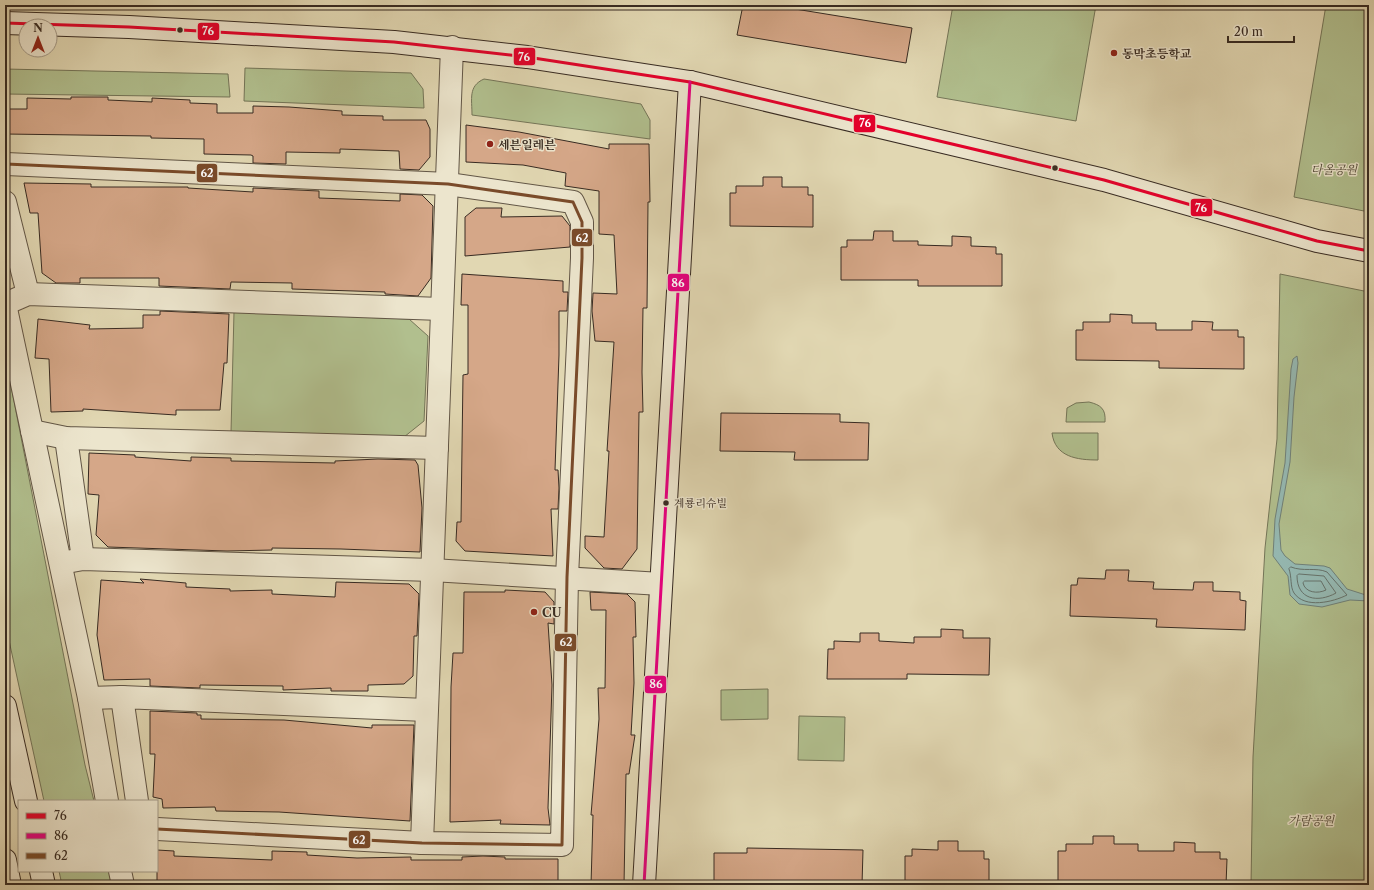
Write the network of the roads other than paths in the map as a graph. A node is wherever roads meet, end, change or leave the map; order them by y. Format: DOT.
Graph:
graph roads {
  1 [pos="5,23"];
  2 [pos="452,47"];
  3 [pos="690,82"];
  4 [pos="5,165"];
  5 [pos="448,184"];
  6 [pos="5,202"];
  7 [pos="1369,251"];
  8 [pos="28,294"];
  9 [pos="5,304"];
  10 [pos="441,309"];
  11 [pos="32,431"];
  12 [pos="66,438"];
  13 [pos="437,448"];
  14 [pos="83,559"];
  15 [pos="61,563"];
  16 [pos="432,570"];
  17 [pos="567,577"];
  18 [pos="662,584"];
  19 [pos="122,696"];
  20 [pos="89,698"];
  21 [pos="5,706"];
  22 [pos="426,710"];
  23 [pos="26,800"];
  24 [pos="107,800"];
  25 [pos="137,800"];
  26 [pos="158,829"];
  27 [pos="422,843"];
  28 [pos="5,860"];
  29 [pos="41,872"];
  30 [pos="120,872"];
  31 [pos="10,885"];
  32 [pos="44,885"];
  33 [pos="123,885"];
  34 [pos="644,885"];
  1 -- 2 [label="street"];
  2 -- 3 [label="street"];
  2 -- 5 [label="street"];
  3 -- 7 [label="street"];
  3 -- 18 [label="street"];
  4 -- 5 [label="street"];
  5 -- 10 [label="street"];
  5 -- 17 [label="street"];
  6 -- 8 [label="street"];
  8 -- 9 [label="street"];
  8 -- 10 [label="street"];
  9 -- 11 [label="street"];
  10 -- 13 [label="street"];
  11 -- 12 [label="street"];
  11 -- 15 [label="street"];
  12 -- 13 [label="street"];
  12 -- 14 [label="street"];
  13 -- 16 [label="street"];
  14 -- 15 [label="street"];
  14 -- 16 [label="street"];
  15 -- 20 [label="street"];
  16 -- 17 [label="street"];
  16 -- 22 [label="street"];
  17 -- 18 [label="street"];
  17 -- 27 [label="street"];
  18 -- 34 [label="street"];
  19 -- 20 [label="street"];
  19 -- 22 [label="street"];
  19 -- 25 [label="street"];
  20 -- 24 [label="street"];
  21 -- 23 [label="street"];
  22 -- 27 [label="street"];
  26 -- 27 [label="street"];
  28 -- 31 [label="street"];
  29 -- 32 [label="street"];
  30 -- 33 [label="street"];
}
